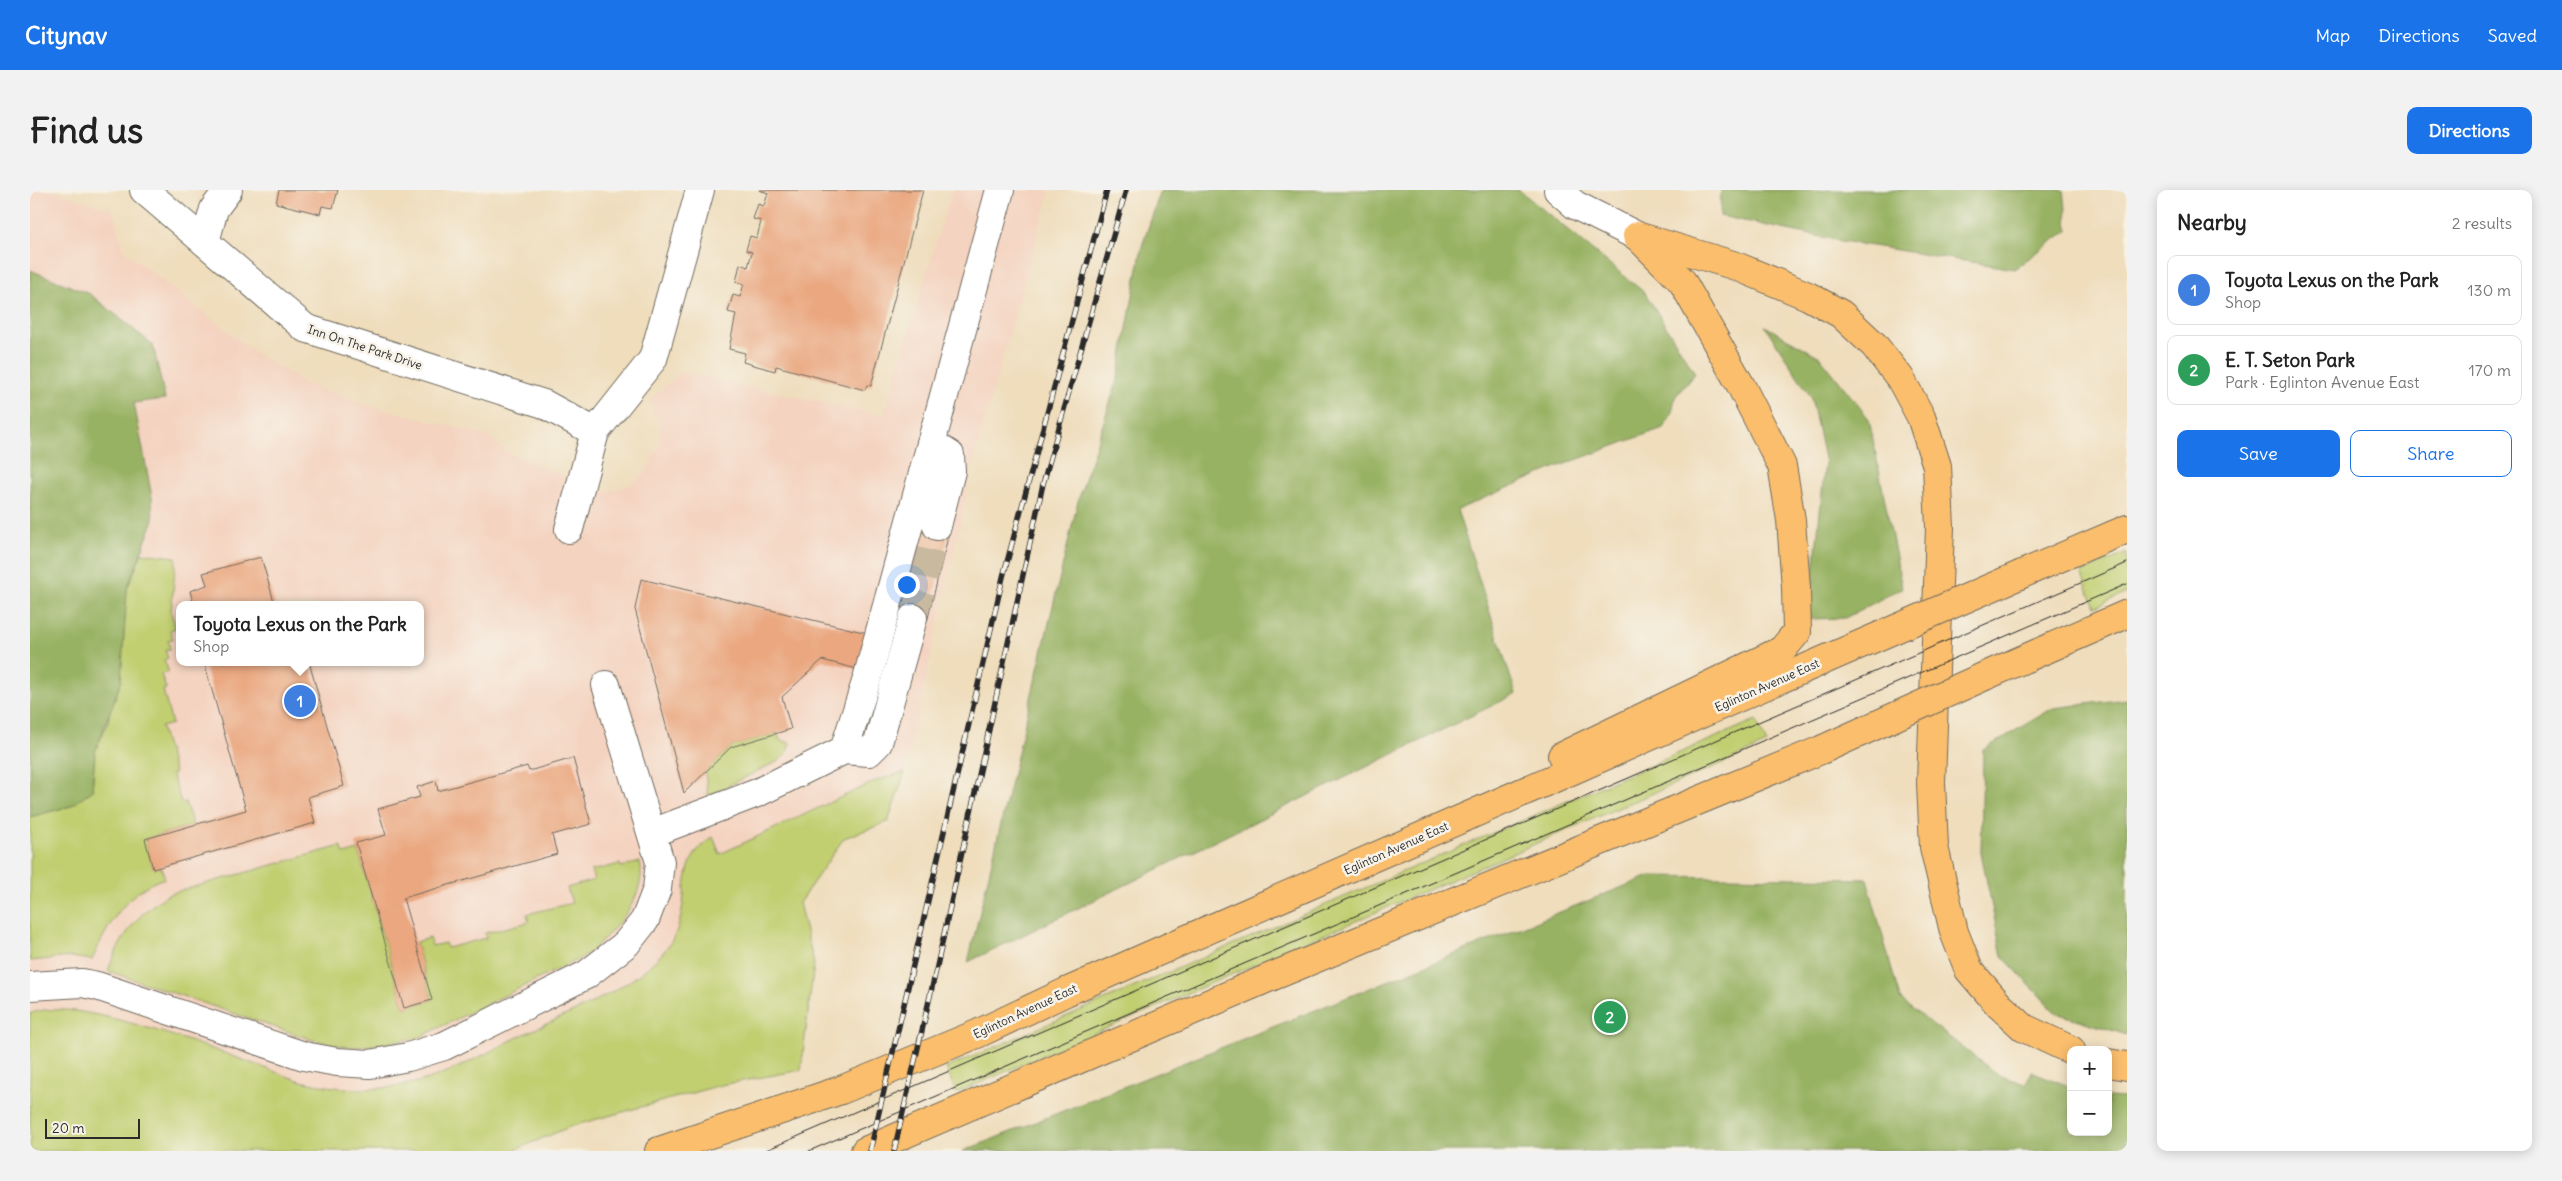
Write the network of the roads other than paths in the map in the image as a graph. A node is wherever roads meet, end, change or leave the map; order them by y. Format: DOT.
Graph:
graph roads {
  1 [pos="144,190"];
  2 [pos="228,190"];
  3 [pos="700,190"];
  4 [pos="1000,190"];
  5 [pos="1558,190"];
  6 [pos="1637,236"];
  7 [pos="205,242"];
  8 [pos="594,432"];
  9 [pos="931,443"];
  10 [pos="937,526"];
  11 [pos="569,529"];
  12 [pos="2127,529"];
  13 [pos="2127,614"];
  14 [pos="913,618"];
  15 [pos="606,685"];
  16 [pos="844,750"];
  17 [pos="652,833"];
  18 [pos="1429,833"];
  19 [pos="30,986"];
  20 [pos="2067,1048"];
  21 [pos="2112,1064"];
  22 [pos="2127,1066"];
  23 [pos="659,1151"];
  24 [pos="864,1151"];
  1 -- 7 [label="street, Inn On The Park Drive"];
  2 -- 7 [label="street"];
  3 -- 8 [label="street"];
  4 -- 9 [label="street"];
  5 -- 6 [label="street"];
  6 -- 18 [label="main road"];
  6 -- 20 [label="main road"];
  7 -- 8 [label="street, Inn On The Park Drive"];
  8 -- 11 [label="street"];
  9 -- 10 [label="street"];
  9 -- 16 [label="street"];
  12 -- 18 [label="main road, Eglinton Avenue East, bridge"];
  13 -- 24 [label="main road, bridge"];
  14 -- 16 [label="street"];
  15 -- 17 [label="street"];
  16 -- 17 [label="street"];
  17 -- 19 [label="street"];
  18 -- 23 [label="main road, Eglinton Avenue East"];
  21 -- 22 [label="main road"];
}
